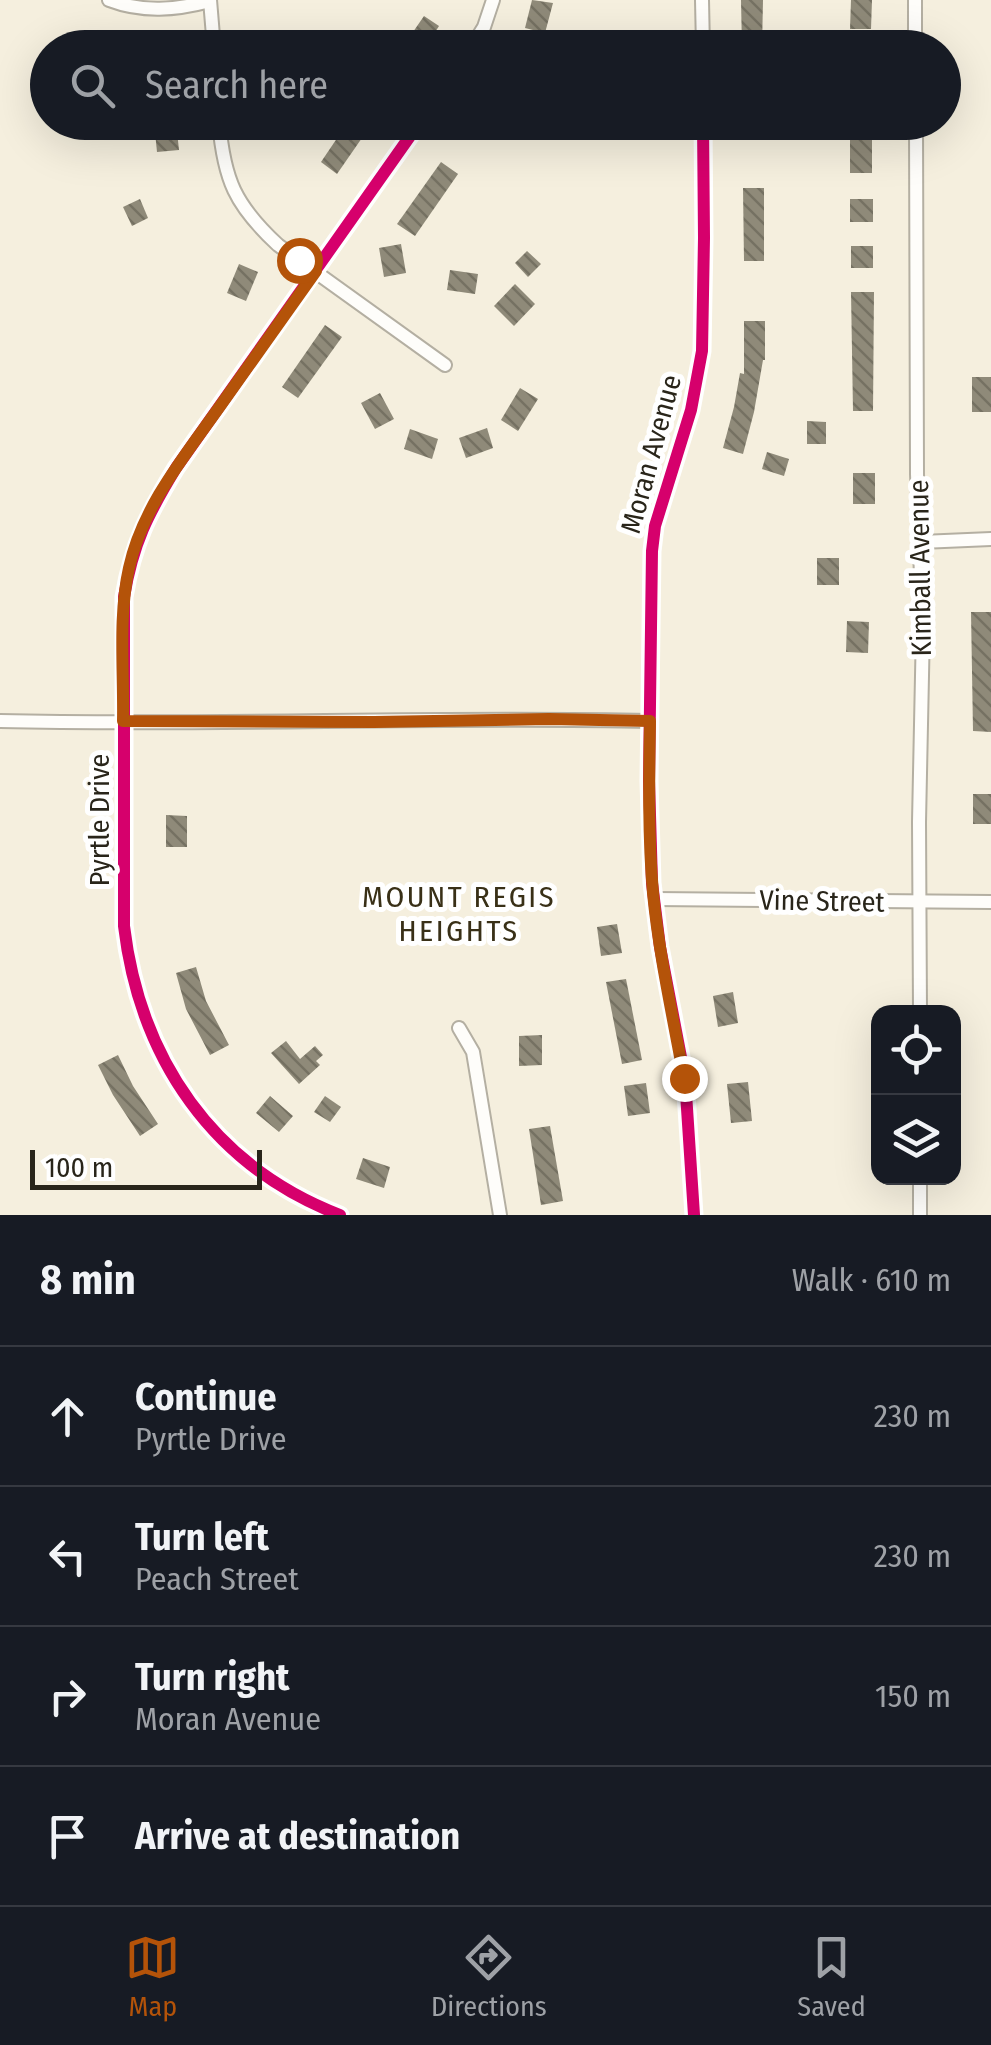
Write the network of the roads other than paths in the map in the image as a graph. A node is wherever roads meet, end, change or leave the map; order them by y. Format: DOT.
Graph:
graph roads {
  1 [pos="109,0"];
  2 [pos="210,0"];
  3 [pos="492,0"];
  4 [pos="702,0"];
  5 [pos="915,0"];
  6 [pos="212,30"];
  7 [pos="482,30"];
  8 [pos="703,30"];
  9 [pos="916,30"];
  10 [pos="222,140"];
  11 [pos="407,140"];
  12 [pos="703,140"];
  13 [pos="916,140"];
  14 [pos="316,271"];
  15 [pos="445,365"];
  16 [pos="991,540"];
  17 [pos="921,542"];
  18 [pos="0,721"];
  19 [pos="123,721"];
  20 [pos="650,721"];
  21 [pos="654,899"];
  22 [pos="920,902"];
  23 [pos="991,902"];
  24 [pos="920,1005"];
  25 [pos="460,1028"];
  26 [pos="920,1185"];
  27 [pos="340,1215"];
  28 [pos="500,1215"];
  29 [pos="694,1215"];
  30 [pos="920,1215"];
  1 -- 2 [label="street"];
  2 -- 6 [label="street"];
  3 -- 7 [label="street"];
  4 -- 8 [label="street"];
  5 -- 9 [label="street"];
  10 -- 14 [label="street"];
  11 -- 14 [label="street, Pyrtle Drive"];
  12 -- 20 [label="street, Moran Avenue"];
  13 -- 17 [label="street, Kimball Avenue"];
  14 -- 15 [label="street"];
  14 -- 19 [label="street, Pyrtle Drive"];
  16 -- 17 [label="street"];
  17 -- 22 [label="street, Kimball Avenue"];
  18 -- 19 [label="street"];
  19 -- 20 [label="street"];
  19 -- 27 [label="street, Pyrtle Drive"];
  20 -- 21 [label="street, Moran Avenue"];
  21 -- 22 [label="street, Vine Street"];
  21 -- 29 [label="street, Moran Avenue"];
  22 -- 23 [label="street, Vine Street"];
  22 -- 24 [label="street, Kimball Avenue"];
  25 -- 28 [label="street"];
  26 -- 30 [label="street"];
}
